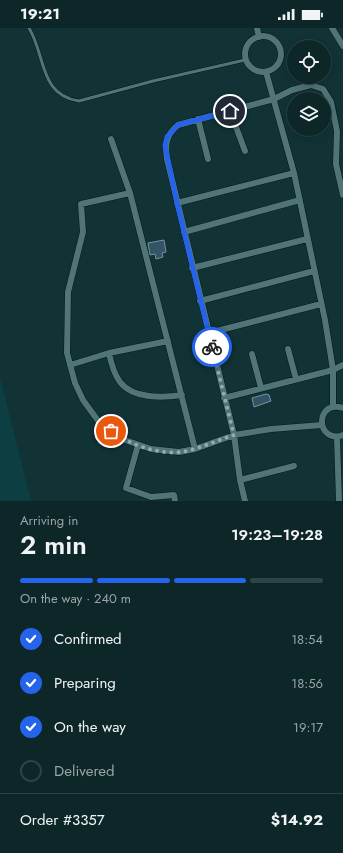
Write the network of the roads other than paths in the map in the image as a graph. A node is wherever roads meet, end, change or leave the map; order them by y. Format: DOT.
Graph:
graph roads {
  1 [pos="29,28"];
  2 [pos="257,28"];
  3 [pos="332,28"];
  4 [pos="260,36"];
  5 [pos="343,46"];
  6 [pos="245,60"];
  7 [pos="266,72"];
  8 [pos="274,99"];
  9 [pos="230,111"];
  10 [pos="198,119"];
  11 [pos="111,139"];
  12 [pos="244,151"];
  13 [pos="208,159"];
  14 [pos="294,173"];
  15 [pos="130,193"];
  16 [pos="343,195"];
  17 [pos="300,200"];
  18 [pos="177,203"];
  19 [pos="184,232"];
  20 [pos="307,239"];
  21 [pos="192,268"];
  22 [pos="314,271"];
  23 [pos="200,301"];
  24 [pos="321,304"];
  25 [pos="209,333"];
  26 [pos="168,341"];
  27 [pos="288,349"];
  28 [pos="108,353"];
  29 [pos="252,354"];
  30 [pos="70,365"];
  31 [pos="343,365"];
  32 [pos="333,370"];
  33 [pos="296,379"];
  34 [pos="261,388"];
  35 [pos="182,396"];
  36 [pos="224,398"];
  37 [pos="334,407"];
  38 [pos="343,408"];
  39 [pos="322,425"];
  40 [pos="234,435"];
  41 [pos="340,436"];
  42 [pos="138,445"];
  43 [pos="195,448"];
  44 [pos="294,466"];
  45 [pos="240,480"];
  46 [pos="145,498"];
  47 [pos="340,498"];
  48 [pos="176,501"];
  49 [pos="245,501"];
  1 -- 6 [label="lane"];
  2 -- 4 [label="street"];
  3 -- 5 [label="street"];
  4 -- 6 [label="street"];
  4 -- 7 [label="street"];
  6 -- 7 [label="street"];
  7 -- 8 [label="street"];
  8 -- 9 [label="street"];
  8 -- 14 [label="street"];
  8 -- 16 [label="street"];
  9 -- 10 [label="street"];
  9 -- 12 [label="street"];
  10 -- 13 [label="street"];
  10 -- 18 [label="street"];
  11 -- 15 [label="street"];
  14 -- 17 [label="street"];
  14 -- 18 [label="street"];
  15 -- 26 [label="street"];
  15 -- 30 [label="street"];
  17 -- 19 [label="street"];
  17 -- 20 [label="street"];
  18 -- 19 [label="street"];
  19 -- 21 [label="street"];
  20 -- 21 [label="street"];
  20 -- 22 [label="street"];
  21 -- 23 [label="street"];
  22 -- 23 [label="street"];
  22 -- 24 [label="street"];
  23 -- 25 [label="street"];
  24 -- 25 [label="street"];
  24 -- 32 [label="street"];
  25 -- 36 [label="street"];
  26 -- 28 [label="street"];
  26 -- 35 [label="street"];
  27 -- 33 [label="street"];
  28 -- 30 [label="street"];
  28 -- 35 [label="street"];
  29 -- 34 [label="street"];
  30 -- 42 [label="street"];
  31 -- 32 [label="street"];
  32 -- 33 [label="street"];
  32 -- 37 [label="street"];
  33 -- 34 [label="street"];
  34 -- 36 [label="street"];
  35 -- 43 [label="street"];
  36 -- 40 [label="street"];
  37 -- 38 [label="street"];
  37 -- 39 [label="street"];
  39 -- 40 [label="street"];
  39 -- 41 [label="street"];
  40 -- 43 [label="street"];
  40 -- 45 [label="street"];
  41 -- 47 [label="street"];
  42 -- 43 [label="street"];
  42 -- 46 [label="street"];
  44 -- 45 [label="street"];
  45 -- 49 [label="street"];
  46 -- 48 [label="street"];
}
